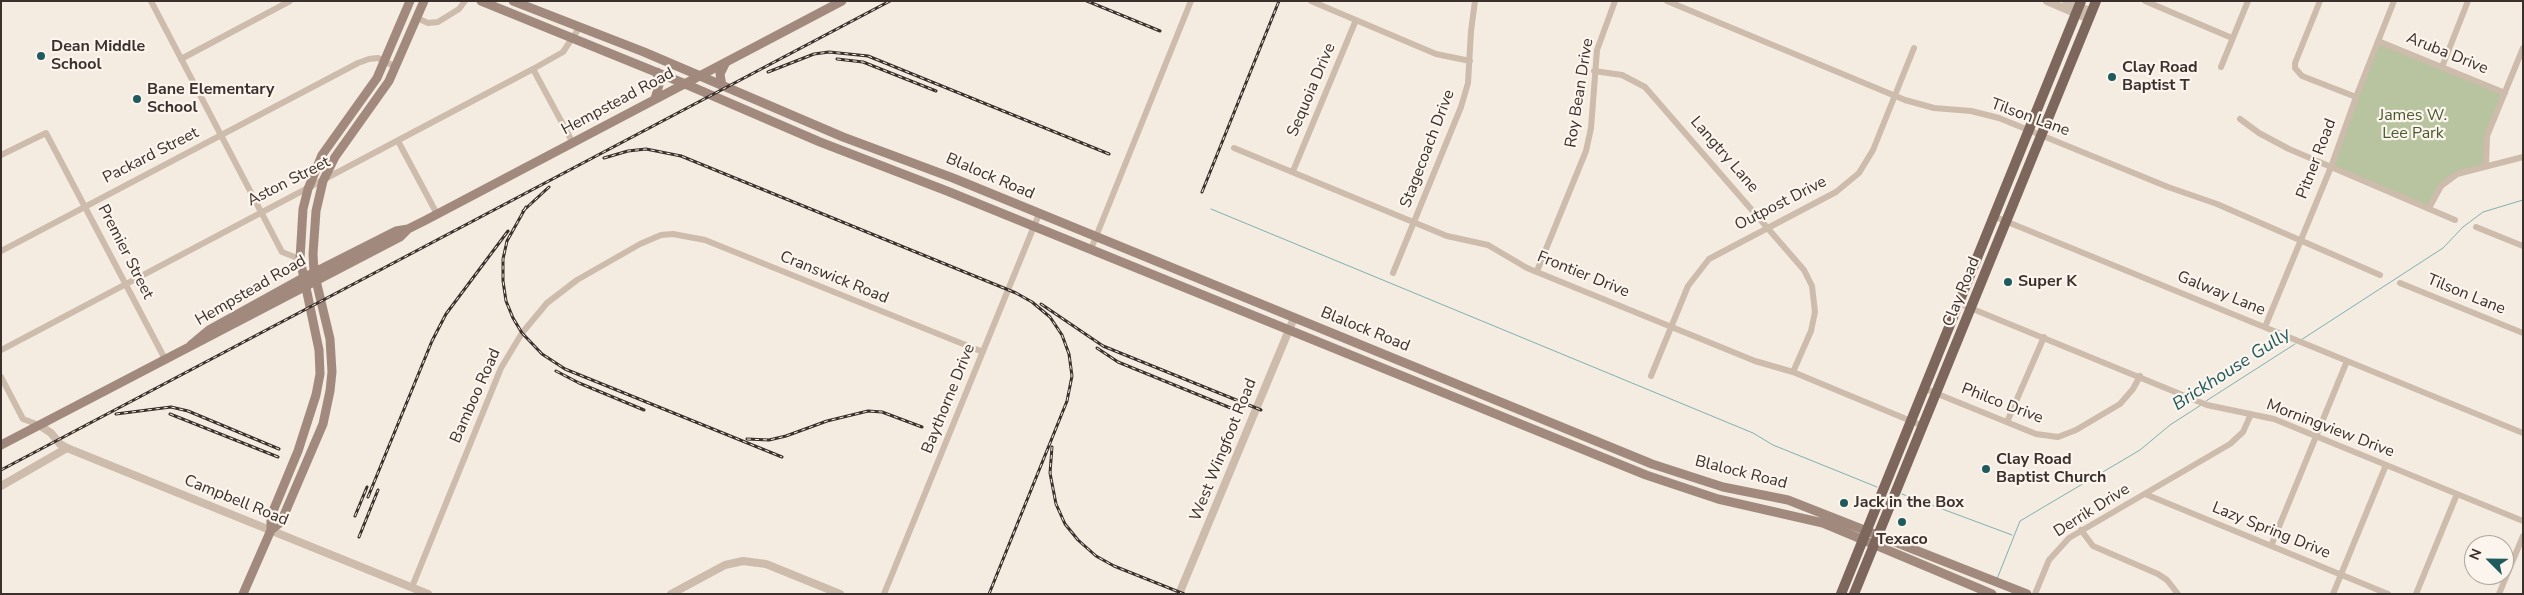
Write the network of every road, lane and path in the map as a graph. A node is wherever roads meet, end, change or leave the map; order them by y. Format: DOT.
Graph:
graph roads {
  1 [pos="150,1"];
  2 [pos="290,1"];
  3 [pos="410,1"];
  4 [pos="424,1"];
  5 [pos="465,1"];
  6 [pos="481,1"];
  7 [pos="512,1"];
  8 [pos="842,1"];
  9 [pos="1191,1"];
  10 [pos="1311,1"];
  11 [pos="1476,1"];
  12 [pos="1615,1"];
  13 [pos="1667,1"];
  14 [pos="2047,1"];
  15 [pos="2066,1"];
  16 [pos="2096,1"];
  17 [pos="2144,1"];
  18 [pos="2248,1"];
  19 [pos="2320,1"];
  20 [pos="2394,1"];
  21 [pos="2468,1"];
  22 [pos="2079,7"];
  23 [pos="2090,15"];
  24 [pos="417,18"];
  25 [pos="1356,20"];
  26 [pos="579,28"];
  27 [pos="2232,38"];
  28 [pos="573,39"];
  29 [pos="2378,41"];
  30 [pos="1914,48"];
  31 [pos="2523,48"];
  32 [pos="181,59"];
  33 [pos="385,61"];
  34 [pos="726,61"];
  35 [pos="1470,61"];
  36 [pos="396,67"];
  37 [pos="2221,67"];
  38 [pos="2442,67"];
  39 [pos="534,69"];
  40 [pos="1594,71"];
  41 [pos="657,72"];
  42 [pos="698,76"];
  43 [pos="683,83"];
  44 [pos="722,86"];
  45 [pos="2505,93"];
  46 [pos="1895,96"];
  47 [pos="2356,97"];
  48 [pos="655,99"];
  49 [pos="780,110"];
  50 [pos="347,119"];
  51 [pos="2240,119"];
  52 [pos="774,123"];
  53 [pos="356,126"];
  54 [pos="2028,130"];
  55 [pos="221,135"];
  56 [pos="2042,136"];
  57 [pos="398,141"];
  58 [pos="573,143"];
  59 [pos="865,145"];
  60 [pos="1234,148"];
  61 [pos="1,155"];
  62 [pos="2523,156"];
  63 [pos="860,157"];
  64 [pos="2486,166"];
  65 [pos="2331,167"];
  66 [pos="1293,171"];
  67 [pos="952,178"];
  68 [pos="323,181"];
  69 [pos="308,188"];
  70 [pos="947,191"];
  71 [pos="86,206"];
  72 [pos="2429,208"];
  73 [pos="261,212"];
  74 [pos="437,214"];
  75 [pos="1039,214"];
  76 [pos="1993,216"];
  77 [pos="2455,220"];
  78 [pos="1414,221"];
  79 [pos="2006,222"];
  80 [pos="1034,226"];
  81 [pos="1767,227"];
  82 [pos="2476,227"];
  83 [pos="673,234"];
  84 [pos="1096,237"];
  85 [pos="2300,242"];
  86 [pos="2523,246"];
  87 [pos="1091,249"];
  88 [pos="1,251"];
  89 [pos="300,259"];
  90 [pos="1537,272"];
  91 [pos="1393,273"];
  92 [pos="2380,275"];
  93 [pos="1190,276"];
  94 [pos="315,277"];
  95 [pos="304,282"];
  96 [pos="126,283"];
  97 [pos="2400,283"];
  98 [pos="1185,288"];
  99 [pos="1958,303"];
  100 [pos="1971,308"];
  101 [pos="1294,318"];
  102 [pos="1672,326"];
  103 [pos="2264,327"];
  104 [pos="1289,329"];
  105 [pos="2523,333"];
  106 [pos="2044,337"];
  107 [pos="1364,346"];
  108 [pos="1,350"];
  109 [pos="983,352"];
  110 [pos="165,358"];
  111 [pos="1358,358"];
  112 [pos="2347,361"];
  113 [pos="1793,372"];
  114 [pos="1437,375"];
  115 [pos="1651,376"];
  116 [pos="2140,376"];
  117 [pos="1,377"];
  118 [pos="1432,388"];
  119 [pos="1923,388"];
  120 [pos="1936,393"];
  121 [pos="1509,406"];
  122 [pos="2251,414"];
  123 [pos="1504,418"];
  124 [pos="1910,420"];
  125 [pos="2007,422"];
  126 [pos="39,425"];
  127 [pos="1923,426"];
  128 [pos="2523,433"];
  129 [pos="2315,435"];
  130 [pos="1584,436"];
  131 [pos="1,445"];
  132 [pos="67,448"];
  133 [pos="1579,448"];
  134 [pos="298,451"];
  135 [pos="309,456"];
  136 [pos="1652,464"];
  137 [pos="2386,465"];
  138 [pos="1891,469"];
  139 [pos="1903,474"];
  140 [pos="1646,475"];
  141 [pos="1,486"];
  142 [pos="1723,486"];
  143 [pos="2145,494"];
  144 [pos="2457,494"];
  145 [pos="1718,499"];
  146 [pos="1788,500"];
  147 [pos="1758,507"];
  148 [pos="1817,510"];
  149 [pos="1795,516"];
  150 [pos="2523,521"];
  151 [pos="271,530"];
  152 [pos="1867,530"];
  153 [pos="2081,530"];
  154 [pos="1878,535"];
  155 [pos="2523,536"];
  156 [pos="1863,540"];
  157 [pos="1874,545"];
  158 [pos="2271,546"];
  159 [pos="1952,565"];
  160 [pos="2340,574"];
  161 [pos="1948,576"];
  162 [pos="412,587"];
  163 [pos="1987,592"];
  164 [pos="243,594"];
  165 [pos="428,594"];
  166 [pos="671,594"];
  167 [pos="840,594"];
  168 [pos="884,594"];
  169 [pos="1179,594"];
  170 [pos="1840,594"];
  171 [pos="1854,594"];
  172 [pos="2027,594"];
  173 [pos="2035,594"];
  174 [pos="2178,594"];
  175 [pos="2333,594"];
  176 [pos="2388,594"];
  177 [pos="2416,594"];
  178 [pos="2499,594"];
  1 -- 32 [label="street"];
  2 -- 32 [label="street"];
  3 -- 33 [label="main road"];
  4 -- 24 [label="main road"];
  5 -- 24 [label="street"];
  6 -- 28 [label="main road, Blalock Road"];
  7 -- 26 [label="main road, Blalock Road"];
  8 -- 34 [label="main road, Hempstead Road"];
  9 -- 84 [label="street"];
  10 -- 25 [label="street"];
  11 -- 35 [label="street, Stagecoach Drive"];
  12 -- 40 [label="street, Roy Bean Drive"];
  13 -- 46 [label="street, Tilson Lane"];
  14 -- 22 [label="street"];
  15 -- 22 [label="street"];
  16 -- 23 [label="main road, Clay Road"];
  17 -- 27 [label="street"];
  18 -- 27 [label="street"];
  19 -- 47 [label="street"];
  20 -- 29 [label="street, Pitner Road"];
  21 -- 38 [label="street"];
  22 -- 23 [label="street"];
  22 -- 54 [label="main road, Clay Road"];
  23 -- 56 [label="main road, Clay Road"];
  24 -- 36 [label="main road"];
  25 -- 35 [label="street"];
  25 -- 66 [label="street, Sequoia Drive"];
  26 -- 28 [label="street, Aston Street"];
  26 -- 42 [label="main road, Blalock Road"];
  27 -- 37 [label="street"];
  28 -- 39 [label="street, Aston Street"];
  28 -- 41 [label="main road, Blalock Road"];
  29 -- 38 [label="street, Aruba Drive"];
  29 -- 47 [label="street, Pitner Road"];
  30 -- 46 [label="street, Outpost Drive"];
  31 -- 45 [label="street"];
  32 -- 55 [label="street"];
  33 -- 36 [label="street"];
  33 -- 50 [label="main road"];
  33 -- 55 [label="street, Packard Street"];
  34 -- 42 [label="main road, Hempstead Road"];
  34 -- 44 [label="main road"];
  35 -- 78 [label="street, Stagecoach Drive"];
  36 -- 53 [label="main road"];
  38 -- 45 [label="street, Aruba Drive"];
  39 -- 57 [label="street, Aston Street"];
  39 -- 58 [label="street"];
  40 -- 81 [label="street, Langtry Lane"];
  40 -- 90 [label="street, Roy Bean Drive"];
  41 -- 43 [label="main road, Blalock Road"];
  41 -- 48 [label="main road"];
  42 -- 43 [label="main road, Hempstead Road"];
  42 -- 44 [label="main road, Blalock Road"];
  43 -- 48 [label="main road, Hempstead Road"];
  43 -- 52 [label="main road, Blalock Road"];
  44 -- 49 [label="main road, Blalock Road"];
  45 -- 64 [label="street"];
  46 -- 54 [label="street, Tilson Lane"];
  46 -- 81 [label="street, Outpost Drive"];
  47 -- 65 [label="street, Pitner Road"];
  48 -- 58 [label="main road, Hempstead Road"];
  49 -- 52 [label="main road"];
  49 -- 59 [label="main road, Blalock Road"];
  50 -- 53 [label="main road"];
  50 -- 69 [label="main road"];
  51 -- 65 [label="street"];
  52 -- 63 [label="main road, Blalock Road"];
  53 -- 68 [label="main road"];
  54 -- 56 [label="street, Tilson Lane"];
  54 -- 76 [label="main road, Clay Road"];
  55 -- 71 [label="street, Packard Street"];
  55 -- 73 [label="street"];
  56 -- 79 [label="main road, Clay Road"];
  56 -- 85 [label="street, Tilson Lane"];
  57 -- 68 [label="street, Aston Street"];
  57 -- 74 [label="street"];
  58 -- 74 [label="main road, Hempstead Road"];
  59 -- 63 [label="main road"];
  59 -- 67 [label="main road, Blalock Road"];
  60 -- 66 [label="street, Frontier Drive"];
  61 -- 71 [label="street, Premier Street"];
  62 -- 64 [label="street"];
  63 -- 70 [label="main road, Blalock Road"];
  64 -- 72 [label="street"];
  65 -- 72 [label="street"];
  65 -- 85 [label="street, Pitner Road"];
  66 -- 78 [label="street, Frontier Drive"];
  67 -- 70 [label="main road"];
  67 -- 75 [label="main road, Blalock Road"];
  68 -- 69 [label="street, Aston Street"];
  68 -- 94 [label="main road"];
  69 -- 73 [label="street, Aston Street"];
  69 -- 89 [label="main road"];
  70 -- 80 [label="main road, Blalock Road"];
  71 -- 88 [label="street, Packard Street"];
  71 -- 96 [label="street, Premier Street"];
  72 -- 77 [label="street"];
  73 -- 89 [label="street"];
  73 -- 96 [label="street, Aston Street"];
  74 -- 94 [label="main road, Hempstead Road"];
  75 -- 80 [label="street, Baythorne Drive"];
  75 -- 84 [label="main road, Blalock Road"];
  76 -- 79 [label="street, Galway Lane"];
  76 -- 99 [label="main road, Clay Road"];
  78 -- 90 [label="street, Frontier Drive"];
  78 -- 91 [label="street, Stagecoach Drive"];
  79 -- 100 [label="main road, Clay Road"];
  79 -- 103 [label="street, Galway Lane"];
  80 -- 87 [label="main road, Blalock Road"];
  80 -- 109 [label="street, Baythorne Drive"];
  81 -- 102 [label="street, Outpost Drive"];
  81 -- 113 [label="street, Langtry Lane"];
  82 -- 86 [label="street"];
  83 -- 109 [label="street, Cranswick Road"];
  83 -- 162 [label="street, Bamboo Road"];
  84 -- 87 [label="street"];
  84 -- 93 [label="main road, Blalock Road"];
  85 -- 92 [label="street, Tilson Lane"];
  85 -- 103 [label="street, Pitner Road"];
  87 -- 98 [label="main road, Blalock Road"];
  89 -- 95 [label="main road"];
  90 -- 102 [label="street, Frontier Drive"];
  93 -- 98 [label="main road"];
  93 -- 101 [label="main road, Blalock Road"];
  94 -- 95 [label="main road, Hempstead Road"];
  94 -- 135 [label="main road"];
  95 -- 110 [label="main road, Hempstead Road"];
  95 -- 134 [label="main road"];
  96 -- 108 [label="street, Aston Street"];
  96 -- 110 [label="street, Premier Street"];
  97 -- 105 [label="street, Tilson Lane"];
  98 -- 104 [label="main road, Blalock Road"];
  99 -- 100 [label="street, Morningview Drive"];
  99 -- 119 [label="main road, Clay Road"];
  100 -- 106 [label="street, Morningview Drive"];
  100 -- 120 [label="main road, Clay Road"];
  101 -- 104 [label="street, West Wingfoot Road"];
  101 -- 107 [label="main road, Blalock Road"];
  102 -- 113 [label="street, Frontier Drive"];
  102 -- 115 [label="street, Outpost Drive"];
  103 -- 112 [label="street, Galway Lane"];
  104 -- 111 [label="main road, Blalock Road"];
  104 -- 169 [label="street, West Wingfoot Road"];
  106 -- 116 [label="street, Morningview Drive"];
  106 -- 125 [label="street"];
  107 -- 111 [label="main road"];
  107 -- 114 [label="main road, Blalock Road"];
  109 -- 168 [label="street, Baythorne Drive"];
  110 -- 126 [label="main road, Hempstead Road"];
  111 -- 118 [label="main road, Blalock Road"];
  112 -- 128 [label="street, Galway Lane"];
  112 -- 129 [label="street"];
  113 -- 124 [label="street, Frontier Drive"];
  114 -- 118 [label="main road"];
  114 -- 121 [label="main road, Blalock Road"];
  116 -- 122 [label="street, Morningview Drive"];
  116 -- 125 [label="street, Philco Drive"];
  117 -- 126 [label="street"];
  118 -- 123 [label="main road, Blalock Road"];
  119 -- 120 [label="street, Philco Drive"];
  119 -- 124 [label="main road, Clay Road"];
  120 -- 125 [label="street, Philco Drive"];
  120 -- 127 [label="main road, Clay Road"];
  121 -- 123 [label="main road"];
  121 -- 130 [label="main road, Blalock Road"];
  122 -- 129 [label="street, Morningview Drive"];
  122 -- 143 [label="street, Derrik Drive"];
  123 -- 133 [label="main road, Blalock Road"];
  124 -- 127 [label="street, Frontier Drive"];
  124 -- 138 [label="main road, Clay Road"];
  126 -- 131 [label="main road, Hempstead Road"];
  126 -- 132 [label="street, Campbell Road"];
  127 -- 139 [label="main road, Clay Road"];
  129 -- 137 [label="street, Morningview Drive"];
  129 -- 158 [label="street"];
  130 -- 133 [label="main road"];
  130 -- 136 [label="main road, Blalock Road"];
  132 -- 141 [label="street"];
  132 -- 151 [label="street, Campbell Road"];
  133 -- 140 [label="main road, Blalock Road"];
  134 -- 135 [label="main road"];
  134 -- 151 [label="main road"];
  135 -- 151 [label="main road"];
  136 -- 140 [label="main road"];
  136 -- 142 [label="main road, Blalock Road"];
  137 -- 144 [label="street, Morningview Drive"];
  137 -- 160 [label="street"];
  138 -- 139 [label="main road"];
  138 -- 152 [label="main road, Clay Road"];
  139 -- 154 [label="main road, Clay Road"];
  140 -- 145 [label="main road, Blalock Road"];
  142 -- 145 [label="main road"];
  142 -- 146 [label="main road, Blalock Road"];
  143 -- 153 [label="street, Derrik Drive"];
  143 -- 158 [label="street, Lazy Spring Drive"];
  144 -- 150 [label="street, Morningview Drive"];
  144 -- 177 [label="street"];
  145 -- 147 [label="main road, Blalock Road"];
  146 -- 147 [label="main road"];
  146 -- 148 [label="main road, Blalock Road"];
  147 -- 149 [label="main road, Blalock Road"];
  148 -- 149 [label="main road"];
  148 -- 152 [label="main road, Blalock Road"];
  149 -- 156 [label="main road, Blalock Road"];
  151 -- 162 [label="street, Campbell Road"];
  151 -- 164 [label="main road"];
  152 -- 154 [label="main road, Blalock Road"];
  152 -- 156 [label="main road, Clay Road"];
  153 -- 173 [label="street, Derrik Drive"];
  153 -- 174 [label="street"];
  154 -- 157 [label="main road, Clay Road"];
  154 -- 159 [label="main road, Blalock Road"];
  155 -- 178 [label="street"];
  156 -- 157 [label="main road, Blalock Road"];
  156 -- 170 [label="main road, Clay Road"];
  157 -- 161 [label="main road, Blalock Road"];
  157 -- 171 [label="main road, Clay Road"];
  158 -- 160 [label="street, Lazy Spring Drive"];
  159 -- 161 [label="main road"];
  159 -- 172 [label="main road, Blalock Road"];
  160 -- 175 [label="street"];
  160 -- 176 [label="street, Lazy Spring Drive"];
  161 -- 163 [label="main road, Blalock Road"];
  162 -- 165 [label="street, Campbell Road"];
  166 -- 167 [label="street"];
}
